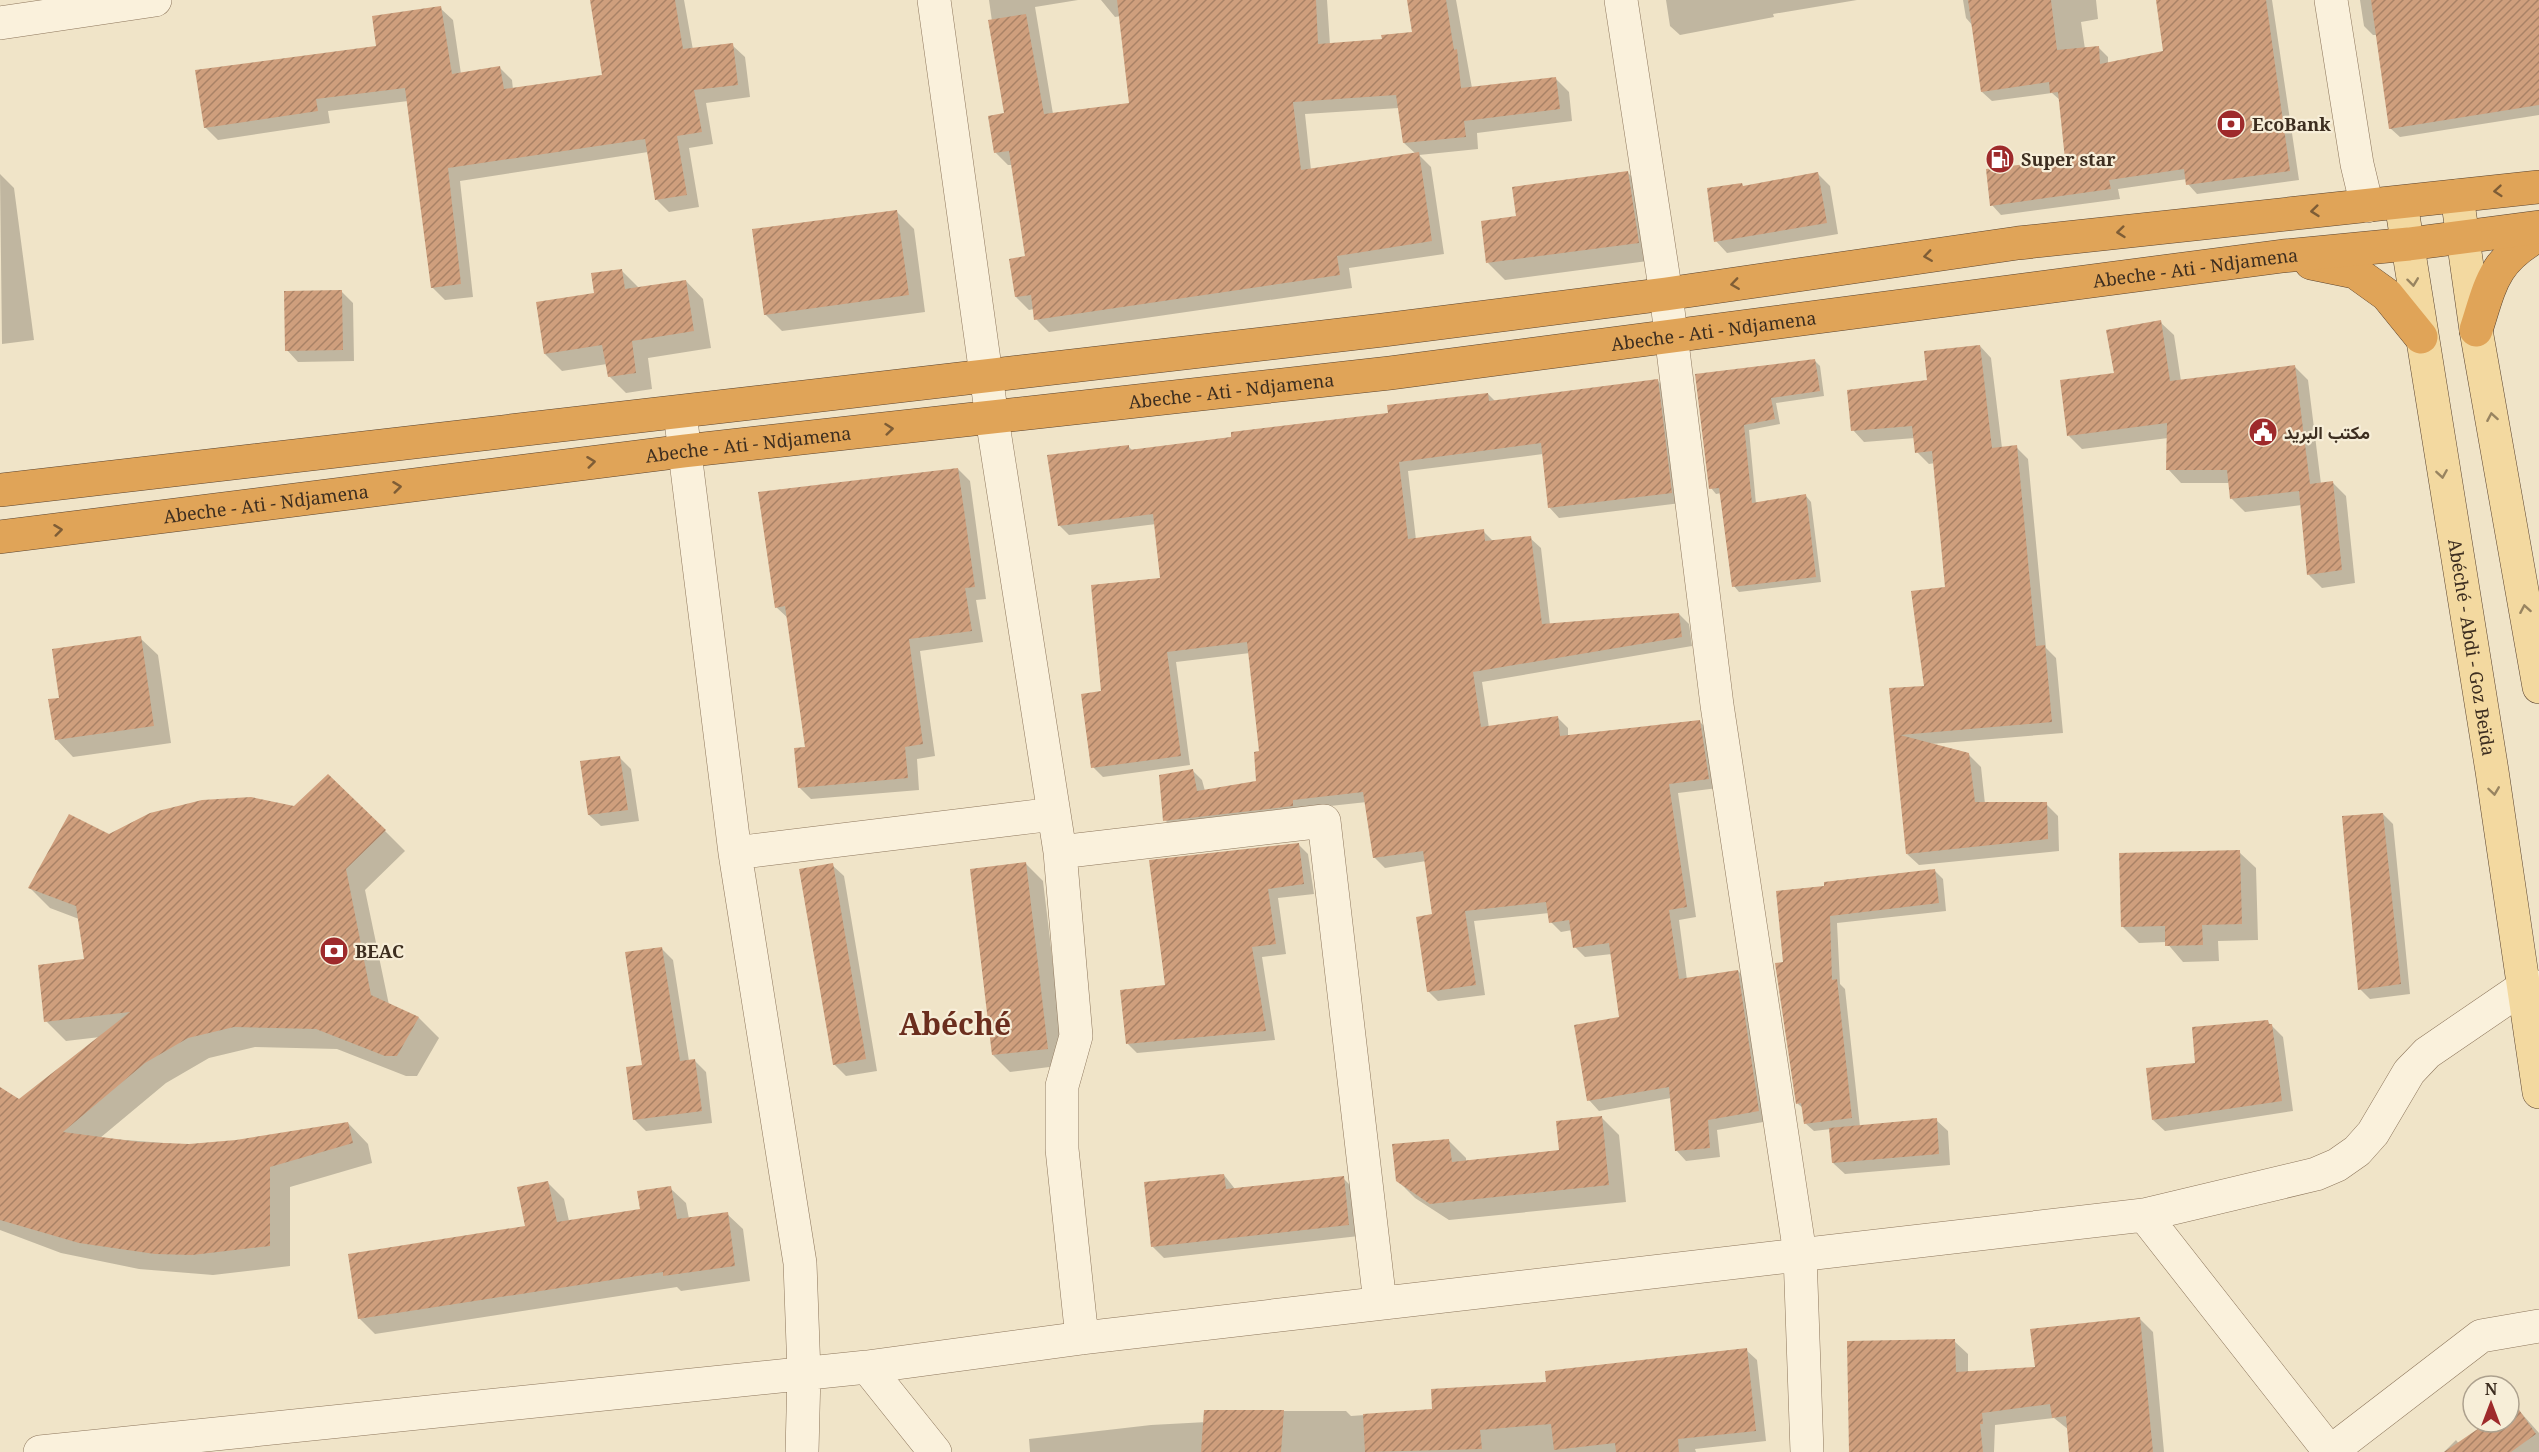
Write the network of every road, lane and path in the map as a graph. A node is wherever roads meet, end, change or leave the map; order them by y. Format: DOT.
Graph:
graph roads {
  1 [pos="156,0"];
  2 [pos="934,0"];
  3 [pos="1621,0"];
  4 [pos="2331,0"];
  5 [pos="0,23"];
  6 [pos="2539,187"];
  7 [pos="2457,196"];
  8 [pos="2401,203"];
  9 [pos="2367,206"];
  10 [pos="2539,227"];
  11 [pos="2539,235"];
  12 [pos="2462,237"];
  13 [pos="2409,244"];
  14 [pos="2283,256"];
  15 [pos="1666,294"];
  16 [pos="2476,330"];
  17 [pos="1671,337"];
  18 [pos="2421,337"];
  19 [pos="988,377"];
  20 [pos="680,413"];
  21 [pos="992,418"];
  22 [pos="684,451"];
  23 [pos="0,490"];
  24 [pos="0,537"];
  25 [pos="2539,687"];
  26 [pos="1054,814"];
  27 [pos="1060,852"];
  28 [pos="735,853"];
  29 [pos="2531,987"];
  30 [pos="2539,1092"];
  31 [pos="2144,1215"];
  32 [pos="1800,1254"];
  33 [pos="1380,1303"];
  34 [pos="2539,1326"];
  35 [pos="1082,1338"];
  36 [pos="867,1367"];
  37 [pos="804,1373"];
  38 [pos="40,1452"];
  39 [pos="802,1452"];
  40 [pos="935,1452"];
  41 [pos="1807,1452"];
  42 [pos="2330,1452"];
  1 -- 5 [label="street"];
  2 -- 19 [label="street"];
  3 -- 15 [label="street"];
  4 -- 9 [label="street"];
  6 -- 7 [label="highway, Abeche - Ati - Ndjamena, one-way"];
  7 -- 8 [label="highway, Abeche - Ati - Ndjamena"];
  7 -- 12 [label="main road"];
  8 -- 9 [label="highway, Abeche - Ati - Ndjamena"];
  8 -- 13 [label="main road, Abéché - Abdi - Goz Beïda"];
  9 -- 15 [label="highway, Abeche - Ati - Ndjamena, one-way"];
  10 -- 12 [label="highway, Abeche - Ati - Ndjamena"];
  11 -- 16 [label="highway"];
  12 -- 13 [label="highway, Abeche - Ati - Ndjamena"];
  12 -- 16 [label="main road"];
  13 -- 14 [label="highway, Abeche - Ati - Ndjamena"];
  13 -- 18 [label="main road, Abéché - Abdi - Goz Beïda, one-way"];
  14 -- 17 [label="highway, Abeche - Ati - Ndjamena"];
  14 -- 18 [label="highway"];
  15 -- 17 [label="street"];
  15 -- 19 [label="highway, Abeche - Ati - Ndjamena"];
  25 -- 16 [label="main road, one-way"];
  17 -- 21 [label="highway, Abeche - Ati - Ndjamena"];
  17 -- 32 [label="street"];
  18 -- 29 [label="main road, Abéché - Abdi - Goz Beïda, one-way"];
  19 -- 20 [label="highway, Abeche - Ati - Ndjamena"];
  19 -- 21 [label="street"];
  20 -- 22 [label="street"];
  20 -- 23 [label="highway, Abeche - Ati - Ndjamena"];
  22 -- 21 [label="highway, Abeche - Ati - Ndjamena, one-way"];
  21 -- 26 [label="street"];
  24 -- 22 [label="highway, Abeche - Ati - Ndjamena, one-way"];
  22 -- 28 [label="street"];
  26 -- 27 [label="street"];
  26 -- 28 [label="street"];
  27 -- 33 [label="street"];
  27 -- 35 [label="street"];
  28 -- 37 [label="street"];
  29 -- 30 [label="main road, Abéché - Abdi - Goz Beïda"];
  29 -- 31 [label="street"];
  31 -- 32 [label="street"];
  31 -- 42 [label="street"];
  32 -- 33 [label="street"];
  32 -- 41 [label="street"];
  33 -- 35 [label="street"];
  34 -- 42 [label="street"];
  35 -- 36 [label="street"];
  36 -- 37 [label="street"];
  36 -- 40 [label="street"];
  37 -- 38 [label="street"];
  37 -- 39 [label="street"];
}
